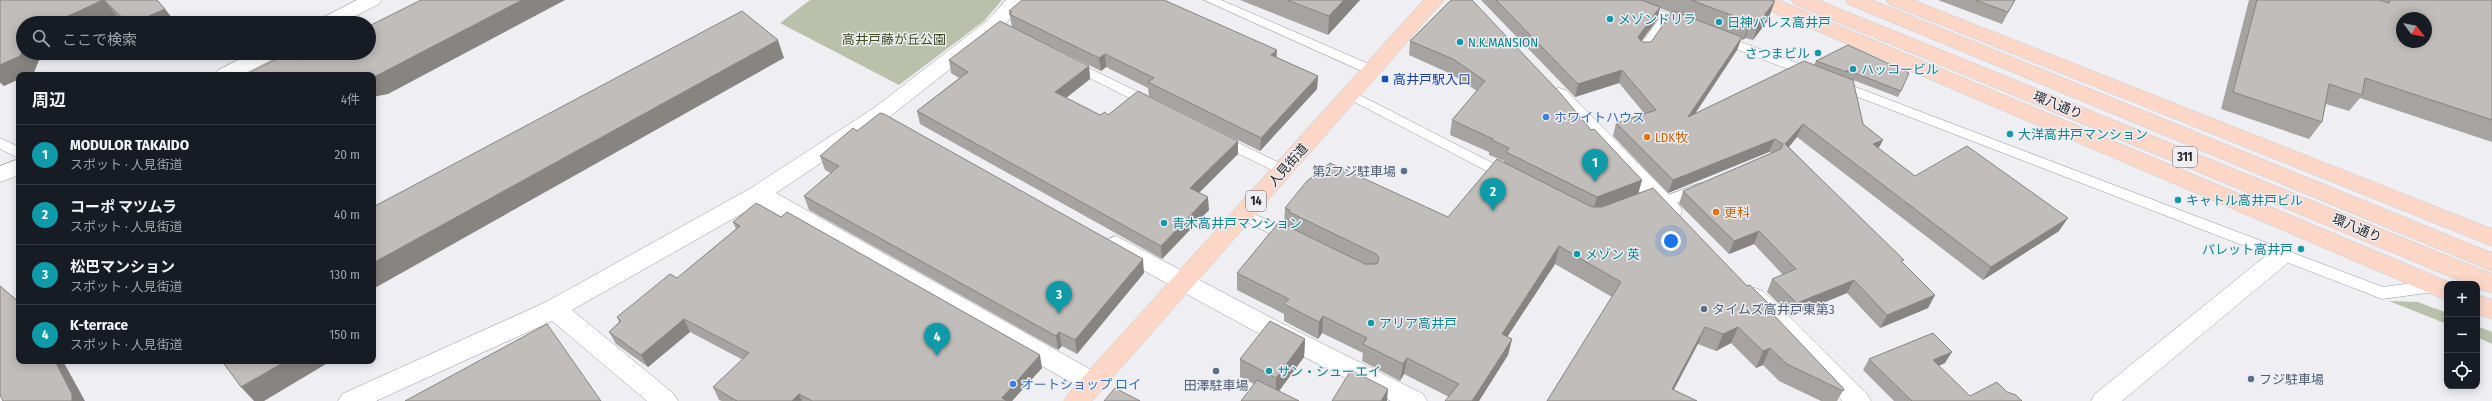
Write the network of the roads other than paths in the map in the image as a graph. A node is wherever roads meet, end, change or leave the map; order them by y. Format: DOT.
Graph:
graph roads {
  1 [pos="372,0"];
  2 [pos="1017,0"];
  3 [pos="1210,0"];
  4 [pos="1435,0"];
  5 [pos="1623,0"];
  6 [pos="1761,0"];
  7 [pos="1801,0"];
  8 [pos="1855,0"];
  9 [pos="1896,0"];
  10 [pos="341,16"];
  11 [pos="1667,17"];
  12 [pos="1696,29"];
  13 [pos="1710,34"];
  14 [pos="1642,51"];
  15 [pos="1061,58"];
  16 [pos="254,60"];
  17 [pos="1371,70"];
  18 [pos="231,72"];
  19 [pos="1545,80"];
  20 [pos="1350,94"];
  21 [pos="1163,110"];
  22 [pos="881,113"];
  23 [pos="902,124"];
  24 [pos="1212,135"];
  25 [pos="0,143"];
  26 [pos="16,151"];
  27 [pos="16,168"];
  28 [pos="1283,170"];
  29 [pos="0,174"];
  30 [pos="1713,182"];
  31 [pos="1521,183"];
  32 [pos="759,194"];
  33 [pos="1653,199"];
  34 [pos="1244,214"];
  35 [pos="1686,226"];
  36 [pos="1097,234"];
  37 [pos="2492,238"];
  38 [pos="1301,243"];
  39 [pos="2282,255"];
  40 [pos="2492,262"];
  41 [pos="1184,282"];
  42 [pos="1741,282"];
  43 [pos="2492,284"];
  44 [pos="2441,289"];
  45 [pos="2480,305"];
  46 [pos="554,309"];
  47 [pos="2492,310"];
  48 [pos="1093,383"];
  49 [pos="1408,400"];
  50 [pos="351,401"];
  51 [pos="665,401"];
  52 [pos="1077,401"];
  53 [pos="1858,401"];
  54 [pos="2104,401"];
  1 -- 10 [label="street"];
  2 -- 22 [label="street"];
  3 -- 17 [label="lane"];
  4 -- 17 [label="main road, 人見街道 / 14"];
  5 -- 11 [label="lane"];
  6 -- 44 [label="main road"];
  7 -- 43 [label="main road, 環八通り / 311"];
  8 -- 40 [label="main road, 環八通り / 311"];
  9 -- 37 [label="main road"];
  11 -- 12 [label="lane"];
  11 -- 14 [label="lane"];
  13 -- 39 [label="lane"];
  15 -- 21 [label="lane"];
  16 -- 18 [label="street"];
  17 -- 20 [label="main road, 人見街道 / 14"];
  19 -- 33 [label="street"];
  20 -- 28 [label="main road, 人見街道 / 14"];
  20 -- 31 [label="lane"];
  22 -- 23 [label="street"];
  22 -- 32 [label="street"];
  24 -- 28 [label="lane"];
  25 -- 26 [label="lane"];
  27 -- 29 [label="street"];
  28 -- 34 [label="main road, 人見街道 / 14"];
  30 -- 33 [label="lane"];
  32 -- 46 [label="street"];
  32 -- 48 [label="street"];
  33 -- 35 [label="street"];
  34 -- 38 [label="lane"];
  34 -- 41 [label="main road, 人見街道 / 14"];
  36 -- 41 [label="street"];
  39 -- 44 [label="lane"];
  39 -- 54 [label="street"];
  41 -- 48 [label="main road, 人見街道 / 14"];
  41 -- 49 [label="street"];
  42 -- 53 [label="street"];
  45 -- 47 [label="main road"];
  46 -- 50 [label="street"];
  46 -- 51 [label="street"];
  48 -- 52 [label="main road, 人見街道 / 14"];
}
